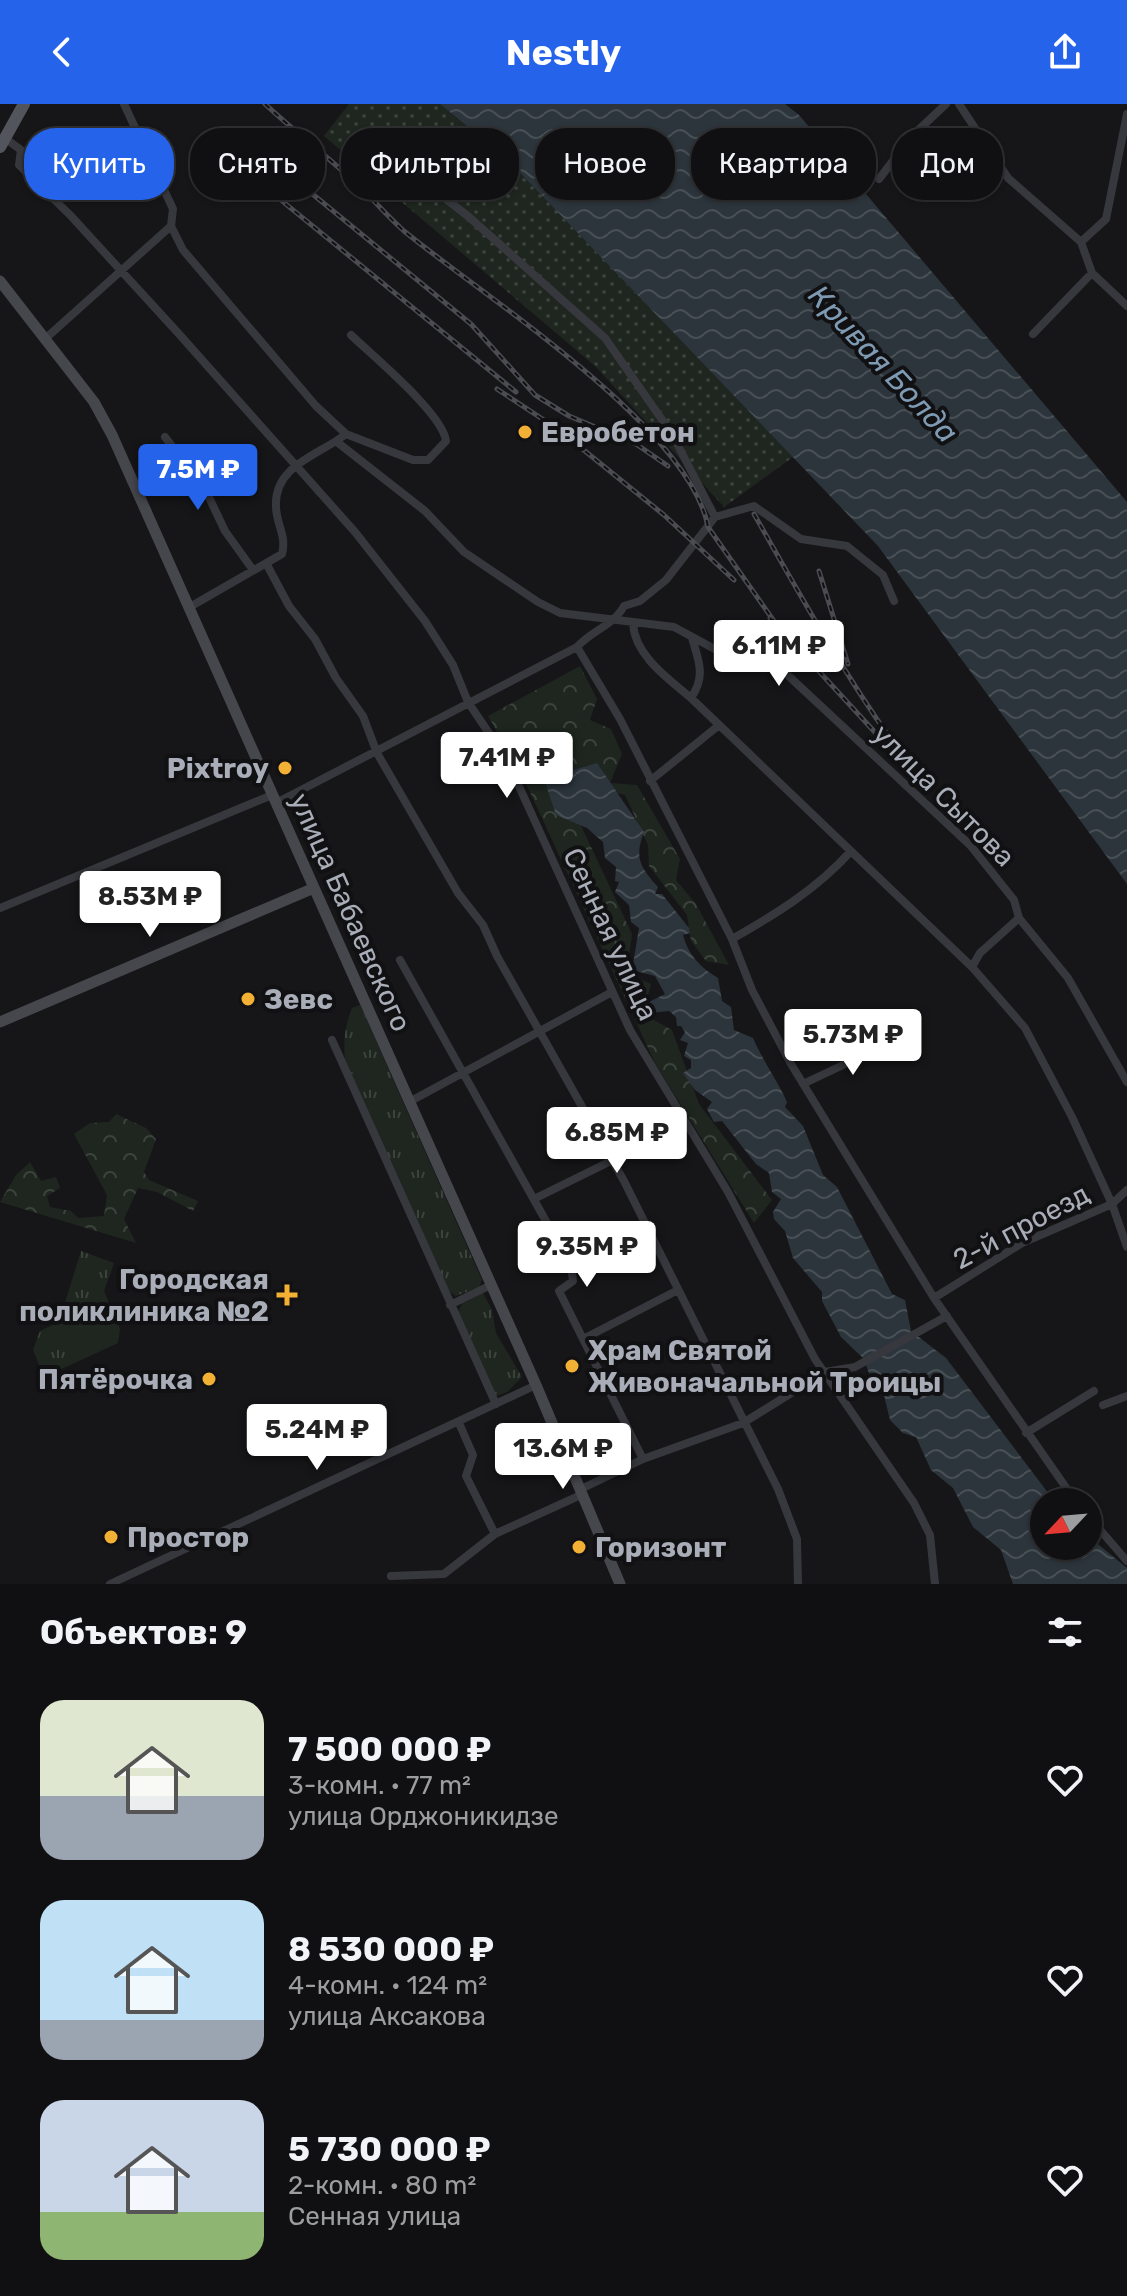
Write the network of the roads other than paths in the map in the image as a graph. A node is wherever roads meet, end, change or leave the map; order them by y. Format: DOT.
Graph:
graph roads {
  1 [pos="24,104"];
  2 [pos="124,104"];
  3 [pos="946,104"];
  4 [pos="959,104"];
  5 [pos="1127,114"];
  6 [pos="3,143"];
  7 [pos="879,179"];
  8 [pos="447,200"];
  9 [pos="171,226"];
  10 [pos="1081,242"];
  11 [pos="118,272"];
  12 [pos="1092,273"];
  13 [pos="0,281"];
  14 [pos="1127,306"];
  15 [pos="1033,334"];
  16 [pos="351,335"];
  17 [pos="46,338"];
  18 [pos="346,434"];
  19 [pos="165,437"];
  20 [pos="337,442"];
  21 [pos="293,466"];
  22 [pos="715,517"];
  23 [pos="266,563"];
  24 [pos="253,570"];
  25 [pos="894,601"];
  26 [pos="188,608"];
  27 [pos="613,621"];
  28 [pos="633,624"];
  29 [pos="692,638"];
  30 [pos="577,647"];
  31 [pos="691,698"];
  32 [pos="468,702"];
  33 [pos="718,726"];
  34 [pos="377,753"];
  35 [pos="650,781"];
  36 [pos="274,799"];
  37 [pos="851,851"];
  38 [pos="314,888"];
  39 [pos="0,908"];
  40 [pos="1019,918"];
  41 [pos="732,939"];
  42 [pos="400,960"];
  43 [pos="972,967"];
  44 [pos="612,992"];
  45 [pos="0,1022"];
  46 [pos="539,1031"];
  47 [pos="883,1038"];
  48 [pos="332,1040"];
  49 [pos="465,1073"];
  50 [pos="1127,1082"];
  51 [pos="803,1084"];
  52 [pos="409,1102"];
  53 [pos="682,1119"];
  54 [pos="613,1160"];
  55 [pos="1127,1190"];
  56 [pos="534,1199"];
  57 [pos="1112,1204"];
  58 [pos="1127,1247"];
  59 [pos="491,1285"];
  60 [pos="678,1290"];
  61 [pos="934,1298"];
  62 [pos="450,1305"];
  63 [pos="947,1316"];
  64 [pos="583,1339"];
  65 [pos="825,1372"];
  66 [pos="536,1385"];
  67 [pos="1094,1391"];
  68 [pos="1127,1396"];
  69 [pos="496,1404"];
  70 [pos="1103,1405"];
  71 [pos="459,1423"];
  72 [pos="743,1423"];
  73 [pos="1026,1433"];
  74 [pos="643,1459"];
  75 [pos="1066,1488"];
  76 [pos="582,1492"];
  77 [pos="1102,1532"];
  78 [pos="495,1534"];
  79 [pos="1127,1561"];
  80 [pos="391,1576"];
  81 [pos="110,1584"];
  82 [pos="620,1584"];
  83 [pos="798,1584"];
  84 [pos="935,1584"];
  1 -- 6 [label="main road"];
  2 -- 9 [label="street"];
  3 -- 7 [label="street"];
  4 -- 10 [label="street"];
  5 -- 10 [label="street"];
  6 -- 11 [label="street, Сенная улица"];
  8 -- 22 [label="street"];
  9 -- 11 [label="street"];
  9 -- 18 [label="street"];
  10 -- 12 [label="street"];
  11 -- 17 [label="street"];
  11 -- 21 [label="street, Сенная улица"];
  12 -- 14 [label="street"];
  12 -- 15 [label="street"];
  13 -- 17 [label="main road, улица Бабаевского"];
  16 -- 18 [label="street"];
  17 -- 26 [label="main road, улица Бабаевского"];
  18 -- 20 [label="street"];
  19 -- 24 [label="street"];
  20 -- 21 [label="street"];
  20 -- 27 [label="street, улица Сытова"];
  21 -- 23 [label="street"];
  21 -- 32 [label="street, Сенная улица"];
  22 -- 25 [label="street"];
  22 -- 27 [label="street"];
  23 -- 24 [label="street"];
  23 -- 34 [label="street"];
  24 -- 26 [label="street"];
  26 -- 36 [label="main road, улица Бабаевского"];
  27 -- 28 [label="street, улица Сытова"];
  27 -- 30 [label="street"];
  28 -- 29 [label="street, улица Сытова"];
  28 -- 31 [label="street"];
  29 -- 31 [label="street"];
  29 -- 40 [label="street, улица Сытова"];
  30 -- 32 [label="street"];
  30 -- 35 [label="street"];
  31 -- 33 [label="street"];
  32 -- 34 [label="street"];
  32 -- 44 [label="street, Сенная улица"];
  33 -- 35 [label="street"];
  33 -- 37 [label="street"];
  34 -- 36 [label="street"];
  34 -- 46 [label="street"];
  35 -- 41 [label="street"];
  36 -- 38 [label="main road, улица Бабаевского"];
  36 -- 39 [label="street"];
  37 -- 41 [label="street"];
  37 -- 43 [label="street"];
  38 -- 45 [label="main road"];
  38 -- 52 [label="main road, улица Бабаевского"];
  40 -- 43 [label="street"];
  40 -- 50 [label="street, улица Сытова"];
  41 -- 51 [label="street"];
  42 -- 49 [label="street"];
  43 -- 57 [label="street"];
  44 -- 46 [label="street"];
  44 -- 53 [label="street, Сенная улица"];
  46 -- 49 [label="street"];
  46 -- 54 [label="street"];
  47 -- 51 [label="street"];
  48 -- 62 [label="street"];
  49 -- 52 [label="street"];
  49 -- 56 [label="street"];
  51 -- 61 [label="street"];
  52 -- 59 [label="main road, улица Бабаевского"];
  53 -- 54 [label="street"];
  53 -- 65 [label="street, Сенная улица"];
  54 -- 56 [label="street"];
  54 -- 60 [label="street"];
  55 -- 57 [label="street, 2-й проезд"];
  56 -- 64 [label="street"];
  57 -- 58 [label="street"];
  57 -- 61 [label="street, 2-й проезд"];
  59 -- 62 [label="street"];
  59 -- 66 [label="main road, улица Бабаевского"];
  60 -- 64 [label="street"];
  60 -- 72 [label="street"];
  61 -- 63 [label="street"];
  62 -- 69 [label="street"];
  63 -- 65 [label="street"];
  63 -- 73 [label="street"];
  64 -- 74 [label="street"];
  65 -- 72 [label="street"];
  65 -- 84 [label="street, Сенная улица"];
  66 -- 69 [label="street"];
  66 -- 76 [label="main road, улица Бабаевского"];
  67 -- 73 [label="street"];
  68 -- 70 [label="street"];
  69 -- 71 [label="street"];
  71 -- 78 [label="street"];
  71 -- 81 [label="street"];
  72 -- 74 [label="street"];
  72 -- 83 [label="street"];
  73 -- 75 [label="street"];
  74 -- 76 [label="street"];
  76 -- 78 [label="street"];
  76 -- 82 [label="main road, улица Бабаевского"];
  77 -- 79 [label="street"];
  78 -- 80 [label="street"];
}
